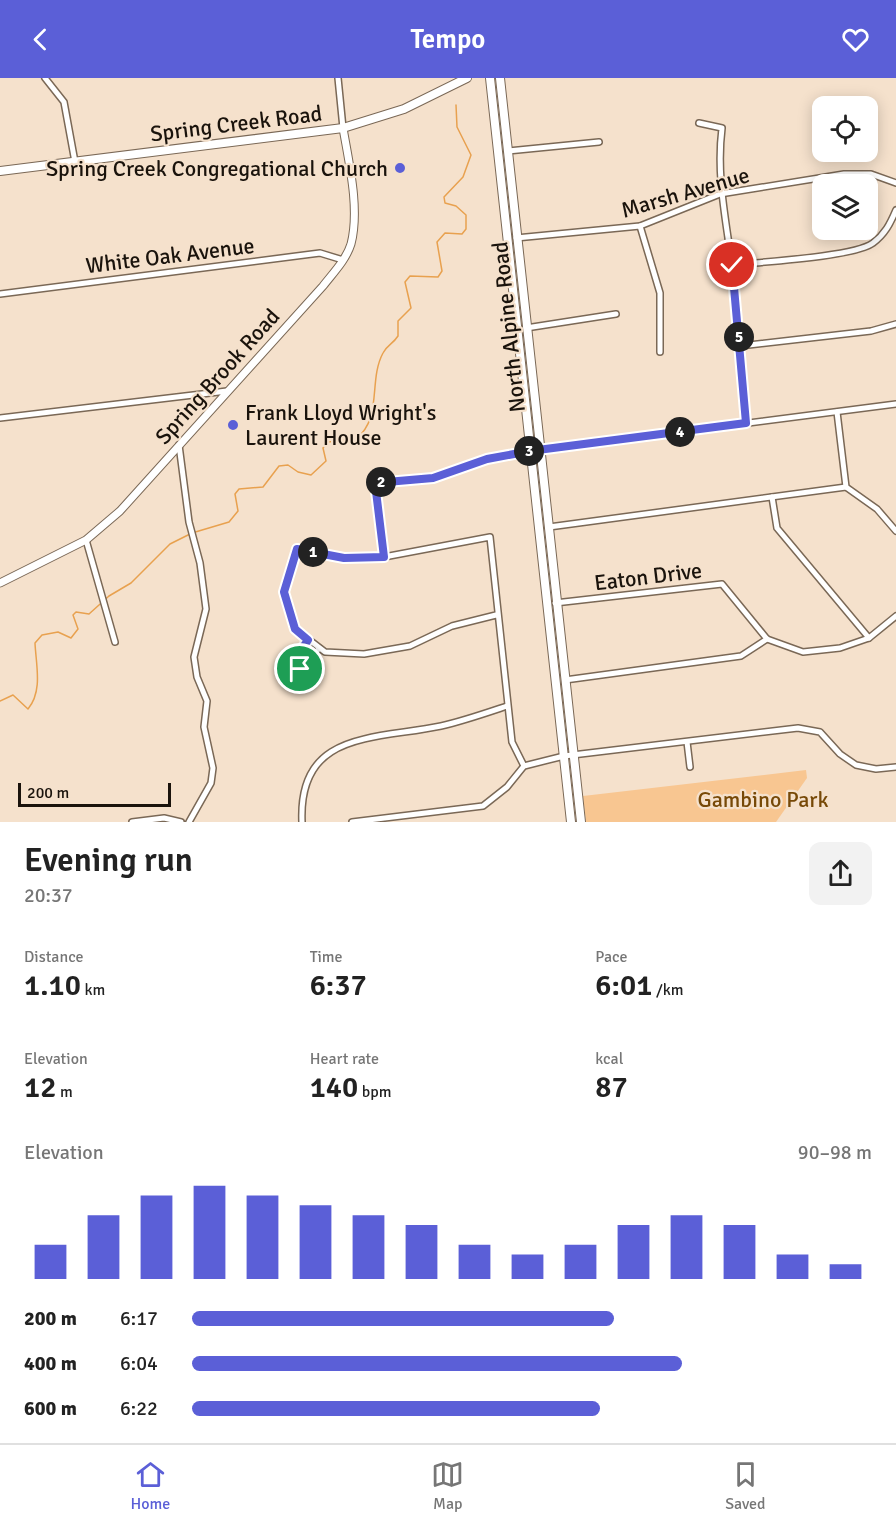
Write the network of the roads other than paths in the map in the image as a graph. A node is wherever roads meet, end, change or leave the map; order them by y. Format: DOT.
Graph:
graph roads {
  1 [pos="45,78"];
  2 [pos="338,78"];
  3 [pos="467,78"];
  4 [pos="490,78"];
  5 [pos="500,78"];
  6 [pos="699,123"];
  7 [pos="343,128"];
  8 [pos="599,142"];
  9 [pos="506,151"];
  10 [pos="75,162"];
  11 [pos="0,171"];
  12 [pos="896,183"];
  13 [pos="720,194"];
  14 [pos="896,210"];
  15 [pos="640,226"];
  16 [pos="516,238"];
  17 [pos="343,260"];
  18 [pos="732,265"];
  19 [pos="0,294"];
  20 [pos="616,314"];
  21 [pos="896,324"];
  22 [pos="527,328"];
  23 [pos="517,330"];
  24 [pos="740,346"];
  25 [pos="660,352"];
  26 [pos="227,390"];
  27 [pos="896,404"];
  28 [pos="837,412"];
  29 [pos="0,418"];
  30 [pos="746,423"];
  31 [pos="179,445"];
  32 [pos="530,451"];
  33 [pos="540,451"];
  34 [pos="846,487"];
  35 [pos="772,497"];
  36 [pos="549,527"];
  37 [pos="896,531"];
  38 [pos="86,540"];
  39 [pos="384,557"];
  40 [pos="0,583"];
  41 [pos="557,603"];
  42 [pos="547,604"];
  43 [pos="496,615"];
  44 [pos="896,616"];
  45 [pos="869,638"];
  46 [pos="767,639"];
  47 [pos="308,640"];
  48 [pos="115,642"];
  49 [pos="322,650"];
  50 [pos="565,680"];
  51 [pos="507,706"];
  52 [pos="687,742"];
  53 [pos="569,756"];
  54 [pos="524,766"];
  55 [pos="690,767"];
  56 [pos="896,767"];
  57 [pos="132,822"];
  58 [pos="181,822"];
  59 [pos="189,822"];
  60 [pos="302,822"];
  61 [pos="352,822"];
  62 [pos="571,822"];
  63 [pos="581,822"];
  1 -- 10 [label="street"];
  2 -- 7 [label="street"];
  3 -- 7 [label="main road, Spring Creek Road"];
  4 -- 23 [label="main road, North Alpine Road"];
  5 -- 9 [label="main road, North Alpine Road"];
  6 -- 13 [label="street"];
  7 -- 10 [label="main road, Spring Creek Road"];
  7 -- 17 [label="street, Spring Brook Road"];
  8 -- 9 [label="street"];
  9 -- 16 [label="main road, North Alpine Road"];
  10 -- 11 [label="main road, Spring Creek Road"];
  12 -- 13 [label="street, Marsh Avenue"];
  13 -- 15 [label="street, Marsh Avenue"];
  13 -- 18 [label="street"];
  14 -- 18 [label="street"];
  15 -- 16 [label="street, Marsh Avenue"];
  15 -- 25 [label="street"];
  16 -- 22 [label="main road, North Alpine Road"];
  17 -- 19 [label="street, White Oak Avenue"];
  17 -- 26 [label="street, Spring Brook Road"];
  18 -- 24 [label="street"];
  20 -- 22 [label="street"];
  21 -- 24 [label="street"];
  22 -- 23 [label="street"];
  22 -- 33 [label="main road, North Alpine Road"];
  23 -- 32 [label="main road, North Alpine Road"];
  24 -- 30 [label="street"];
  26 -- 29 [label="street"];
  26 -- 31 [label="street, Spring Brook Road"];
  27 -- 28 [label="street"];
  28 -- 30 [label="street"];
  28 -- 34 [label="street"];
  30 -- 33 [label="street"];
  31 -- 38 [label="street, Spring Brook Road"];
  31 -- 59 [label="street"];
  32 -- 33 [label="street"];
  32 -- 39 [label="street"];
  32 -- 42 [label="main road, North Alpine Road"];
  33 -- 36 [label="main road, North Alpine Road"];
  34 -- 35 [label="street"];
  34 -- 37 [label="street"];
  35 -- 36 [label="street"];
  35 -- 45 [label="street"];
  36 -- 41 [label="main road, North Alpine Road"];
  38 -- 40 [label="street, Spring Brook Road"];
  38 -- 48 [label="street"];
  39 -- 43 [label="street"];
  39 -- 47 [label="street"];
  41 -- 42 [label="street, Eaton Drive"];
  41 -- 46 [label="street, Eaton Drive"];
  41 -- 50 [label="main road, North Alpine Road"];
  42 -- 53 [label="main road, North Alpine Road"];
  43 -- 49 [label="street"];
  43 -- 51 [label="street"];
  44 -- 45 [label="street"];
  45 -- 46 [label="street"];
  46 -- 50 [label="street"];
  47 -- 49 [label="street"];
  47 -- 49 [label="street"];
  50 -- 53 [label="main road, North Alpine Road"];
  51 -- 54 [label="street"];
  51 -- 60 [label="street"];
  52 -- 53 [label="street"];
  52 -- 55 [label="street"];
  52 -- 56 [label="street"];
  53 -- 54 [label="street"];
  53 -- 62 [label="main road, North Alpine Road"];
  53 -- 63 [label="main road, North Alpine Road"];
  54 -- 61 [label="street"];
  57 -- 58 [label="street"];
}
